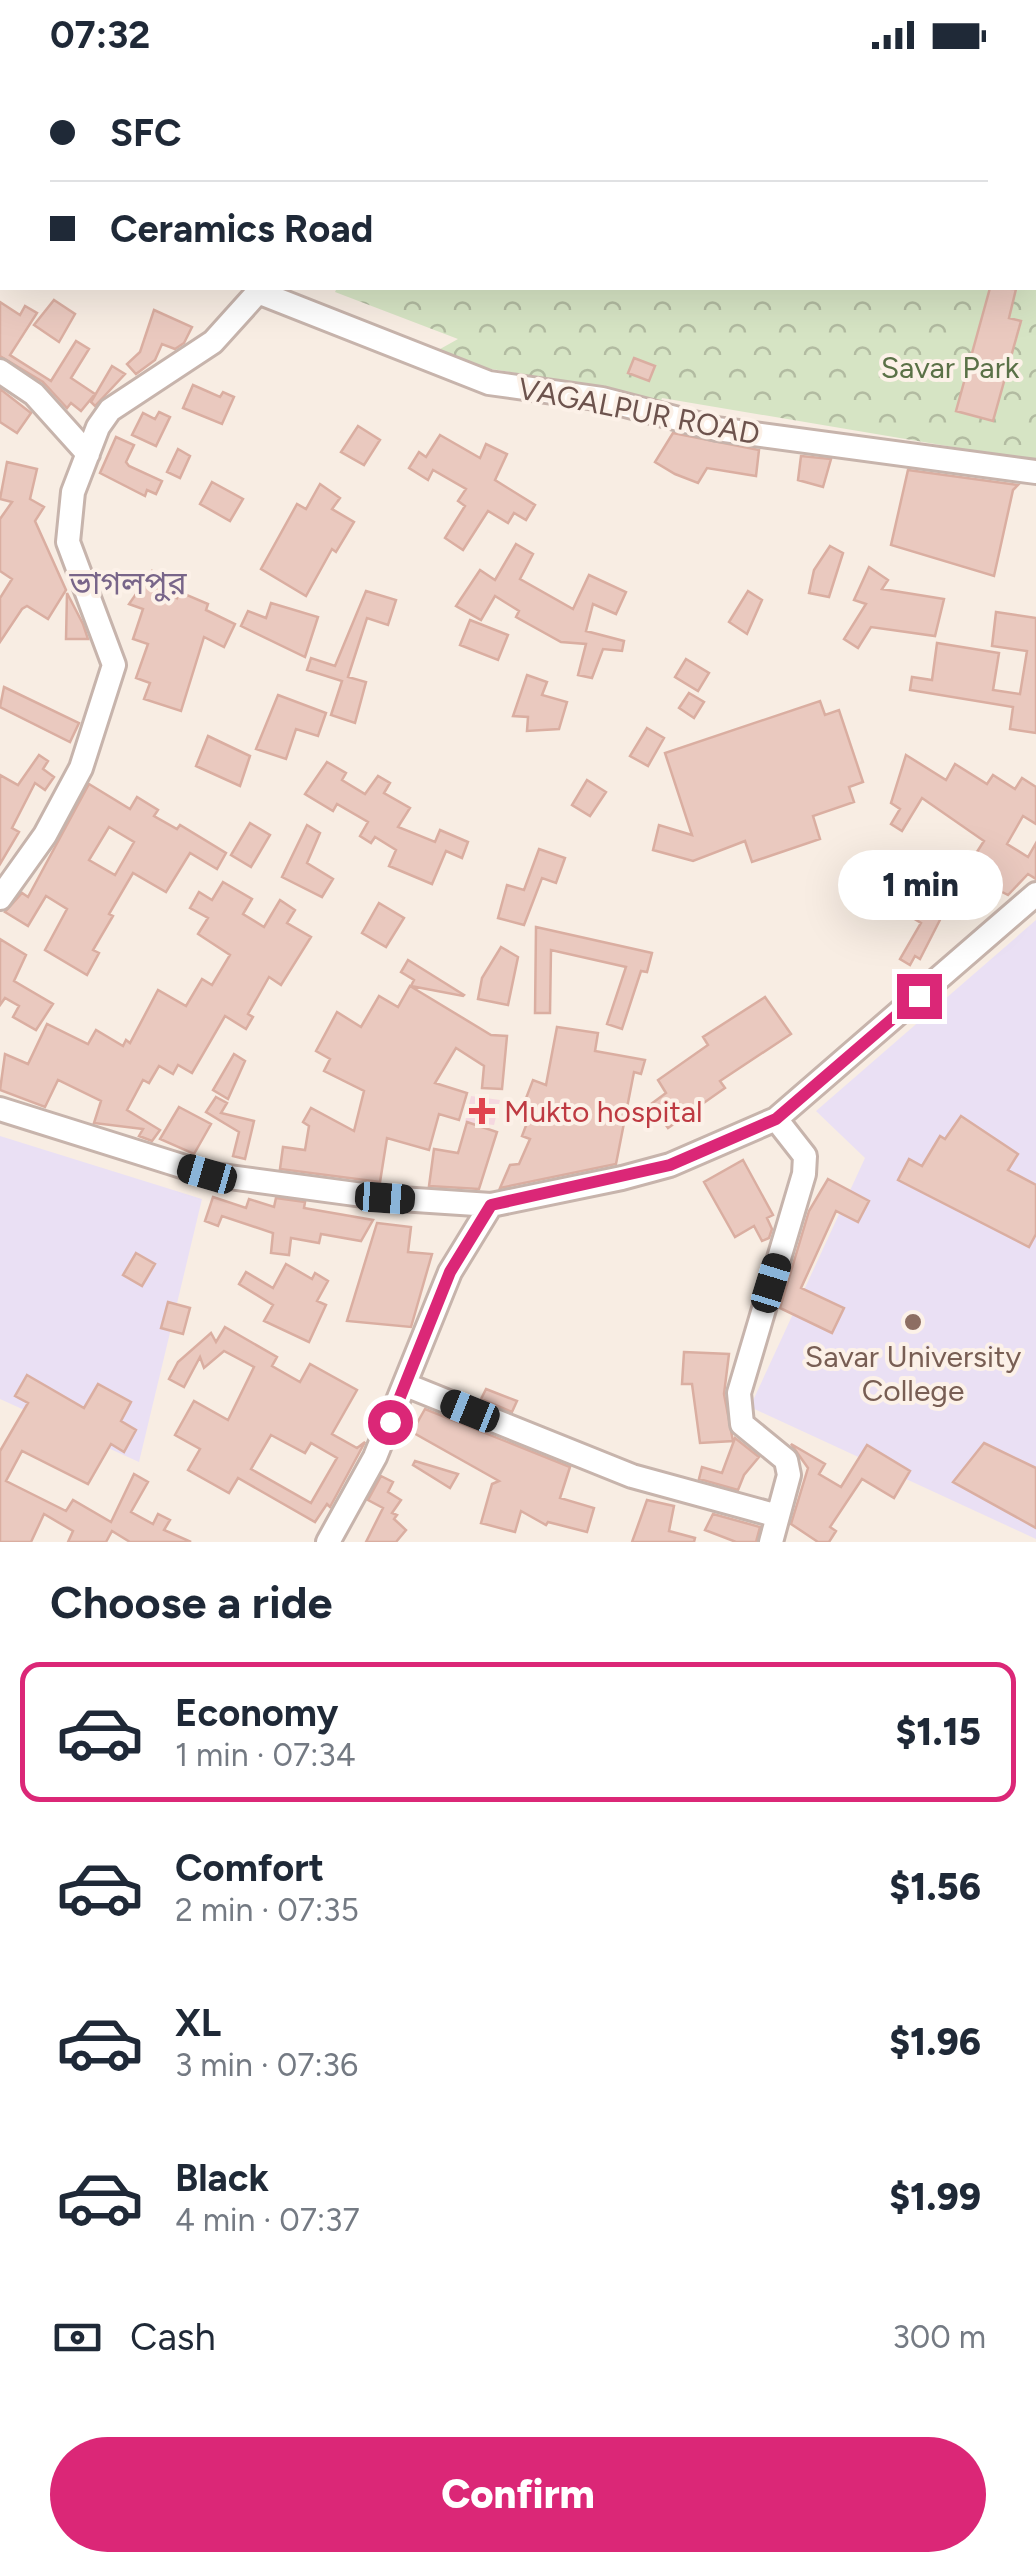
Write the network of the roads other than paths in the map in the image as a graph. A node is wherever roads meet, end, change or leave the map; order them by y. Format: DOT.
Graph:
graph roads {
  1 [pos="0,371"];
  2 [pos="88,454"];
  3 [pos="1036,472"];
  4 [pos="1036,894"];
  5 [pos="0,898"];
  6 [pos="0,1109"];
  7 [pos="776,1119"];
  8 [pos="491,1205"];
  9 [pos="406,1385"];
  10 [pos="778,1516"];
  11 [pos="328,1542"];
  12 [pos="772,1542"];
  1 -- 2 [label="street"];
  2 -- 3 [label="street, VAGALPUR ROAD"];
  2 -- 5 [label="street"];
  4 -- 7 [label="street"];
  6 -- 8 [label="street"];
  7 -- 8 [label="street"];
  7 -- 10 [label="street"];
  8 -- 9 [label="street"];
  9 -- 10 [label="street"];
  9 -- 11 [label="street"];
  10 -- 12 [label="street"];
}
